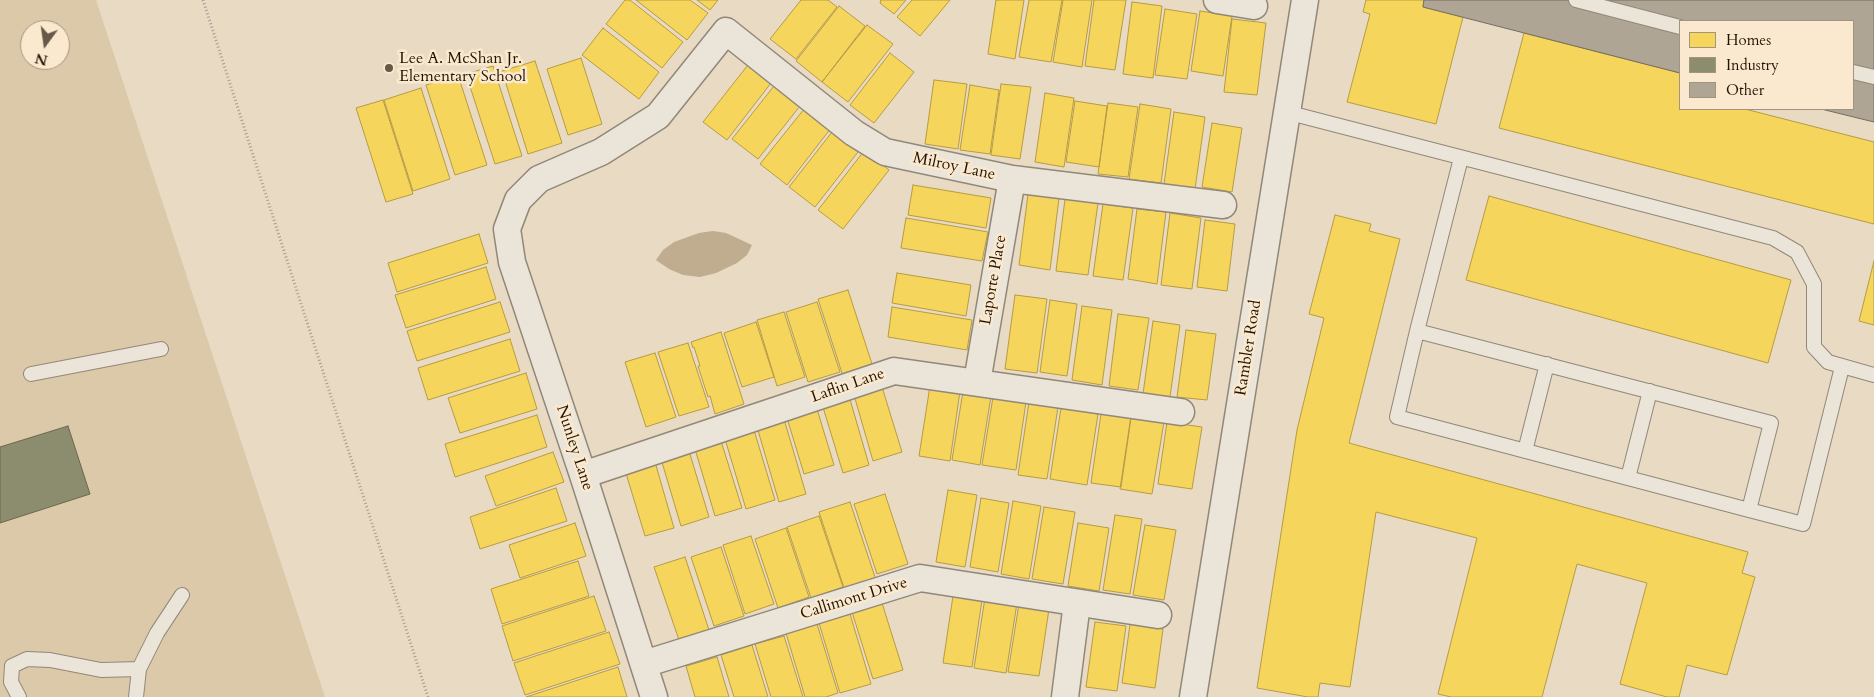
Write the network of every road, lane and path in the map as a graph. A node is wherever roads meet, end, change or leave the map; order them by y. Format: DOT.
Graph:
graph roads {
  1 [pos="203,0"];
  2 [pos="1217,0"];
  3 [pos="1305,0"];
  4 [pos="1576,0"];
  5 [pos="1254,6"];
  6 [pos="1679,27"];
  7 [pos="1854,72"];
  8 [pos="1874,77"];
  9 [pos="1286,112"];
  10 [pos="1461,158"];
  11 [pos="1012,179"];
  12 [pos="518,200"];
  13 [pos="1223,205"];
  14 [pos="1417,331"];
  15 [pos="161,349"];
  16 [pos="1547,364"];
  17 [pos="1842,367"];
  18 [pos="31,374"];
  19 [pos="1874,375"];
  20 [pos="977,382"];
  21 [pos="1650,391"];
  22 [pos="1182,412"];
  23 [pos="1525,451"];
  24 [pos="583,475"];
  25 [pos="1628,478"];
  26 [pos="1749,510"];
  27 [pos="182,596"];
  28 [pos="1077,603"];
  29 [pos="1158,615"];
  30 [pos="644,664"];
  31 [pos="139,669"];
  32 [pos="19,697"];
  33 [pos="136,697"];
  34 [pos="428,697"];
  35 [pos="654,697"];
  36 [pos="1065,697"];
  37 [pos="1194,697"];
  1 -- 34 [label="path"];
  2 -- 5 [label="street"];
  3 -- 9 [label="street, Rambler Road"];
  4 -- 6 [label="lane"];
  7 -- 8 [label="lane"];
  9 -- 10 [label="lane"];
  9 -- 37 [label="street, Rambler Road"];
  10 -- 14 [label="lane"];
  10 -- 17 [label="lane"];
  11 -- 12 [label="street, Milroy Lane"];
  11 -- 13 [label="street, Milroy Lane"];
  11 -- 20 [label="street, Laporte Place"];
  12 -- 24 [label="street, Nunley Lane"];
  14 -- 16 [label="lane"];
  14 -- 23 [label="lane"];
  15 -- 18 [label="lane"];
  16 -- 21 [label="lane"];
  16 -- 23 [label="lane"];
  17 -- 19 [label="lane"];
  17 -- 26 [label="lane"];
  20 -- 22 [label="street, Laflin Lane"];
  20 -- 24 [label="street, Laflin Lane"];
  21 -- 25 [label="lane"];
  21 -- 26 [label="lane"];
  23 -- 25 [label="lane"];
  24 -- 30 [label="street, Nunley Lane"];
  25 -- 26 [label="lane"];
  27 -- 31 [label="lane"];
  28 -- 29 [label="street, Callimont Drive"];
  28 -- 30 [label="street, Callimont Drive"];
  28 -- 36 [label="street"];
  30 -- 35 [label="street, Nunley Lane"];
  31 -- 32 [label="lane"];
  31 -- 33 [label="lane"];
}
